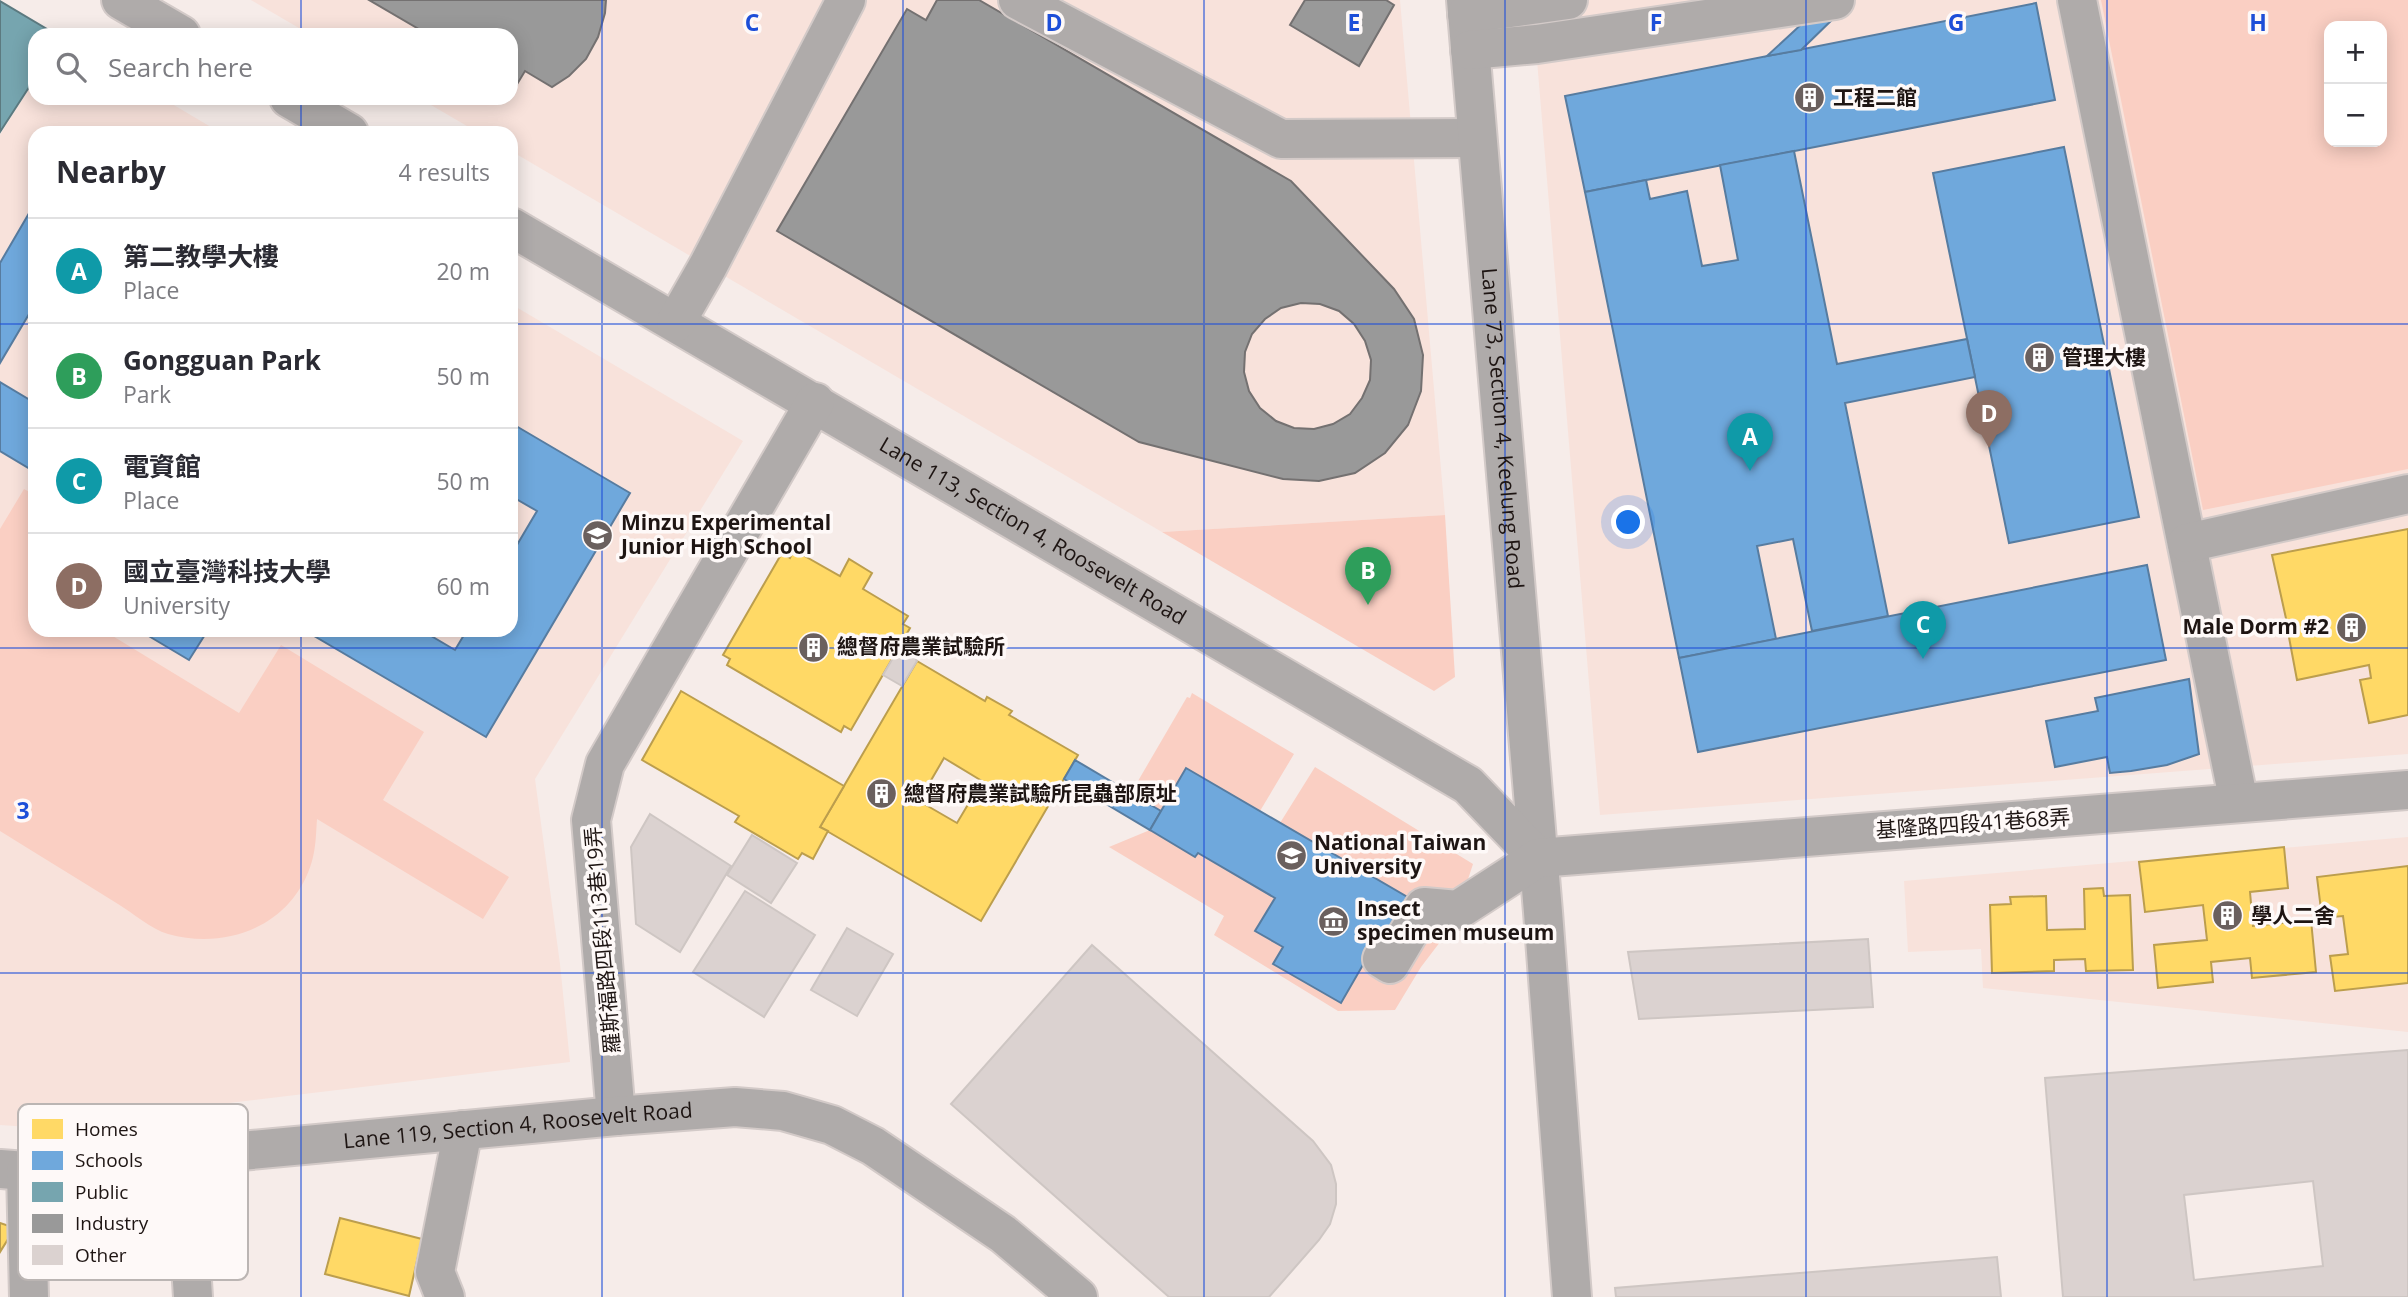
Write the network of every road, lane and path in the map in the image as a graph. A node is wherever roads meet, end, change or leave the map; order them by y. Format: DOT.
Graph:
graph roads {
  1 [pos="121,0"];
  2 [pos="846,0"];
  3 [pos="1018,0"];
  4 [pos="1568,0"];
  5 [pos="1835,0"];
  6 [pos="2077,0"];
  7 [pos="1468,21"];
  8 [pos="169,28"];
  9 [pos="301,105"];
  10 [pos="337,126"];
  11 [pos="1477,138"];
  12 [pos="518,231"];
  13 [pos="676,322"];
  14 [pos="815,402"];
  15 [pos="2408,494"];
  16 [pos="2187,543"];
  17 [pos="2408,790"];
  18 [pos="2239,803"];
  19 [pos="1538,858"];
  20 [pos="1382,960"];
  21 [pos="616,1116"];
  22 [pos="463,1130"];
  23 [pos="248,1150"];
  24 [pos="13,1170"];
  25 [pos="18,1210"];
  26 [pos="445,1297"];
  27 [pos="1078,1297"];
  28 [pos="1572,1297"];
  1 -- 8 [label="street"];
  2 -- 13 [label="street"];
  3 -- 11 [label="street"];
  4 -- 7 [label="street"];
  5 -- 7 [label="street"];
  6 -- 16 [label="street"];
  7 -- 11 [label="street, Lane 73, Section 4, Keelung Road"];
  9 -- 10 [label="street"];
  11 -- 19 [label="street, Lane 73, Section 4, Keelung Road"];
  12 -- 13 [label="street, Lane 113, Section 4, Roosevelt Road"];
  13 -- 14 [label="street, Lane 113, Section 4, Roosevelt Road"];
  14 -- 19 [label="street, Lane 113, Section 4, Roosevelt Road"];
  14 -- 21 [label="street, 羅斯福路四段113巷19弄"];
  15 -- 16 [label="street"];
  16 -- 18 [label="street"];
  17 -- 18 [label="street, 基隆路四段41巷68弄"];
  18 -- 19 [label="street, 基隆路四段41巷68弄"];
  19 -- 20 [label="street"];
  19 -- 28 [label="street, Lane 73, Section 4, Keelung Road"];
  21 -- 22 [label="street, Lane 119, Section 4, Roosevelt Road"];
  21 -- 27 [label="street, Lane 119, Section 4, Roosevelt Road"];
  22 -- 23 [label="street, Lane 119, Section 4, Roosevelt Road"];
  22 -- 26 [label="street"];
  24 -- 25 [label="street"];
}
